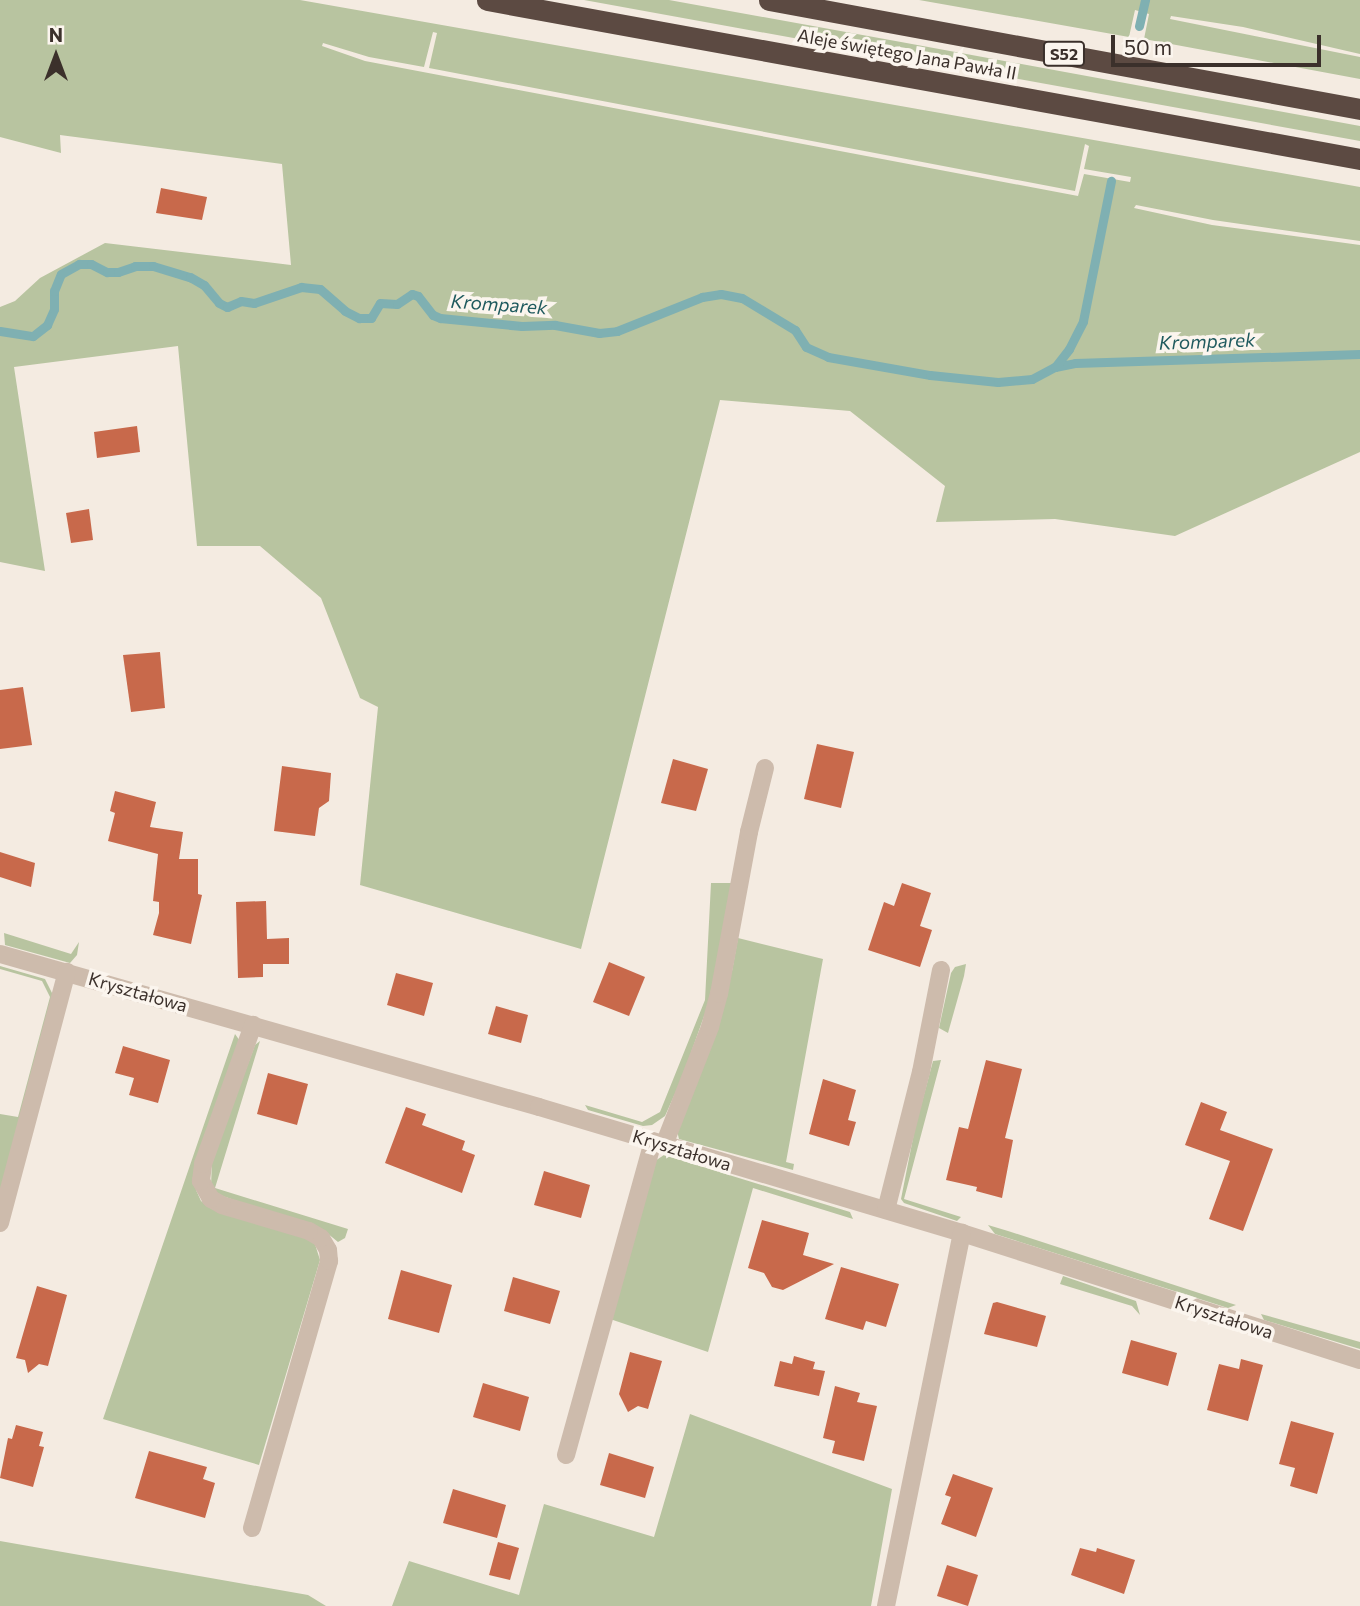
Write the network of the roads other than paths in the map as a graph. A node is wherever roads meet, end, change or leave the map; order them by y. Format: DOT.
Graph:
graph roads {
  1 [pos="487,0"];
  2 [pos="768,0"];
  3 [pos="1360,108"];
  4 [pos="1360,159"];
  5 [pos="765,768"];
  6 [pos="0,954"];
  7 [pos="941,970"];
  8 [pos="67,972"];
  9 [pos="253,1026"];
  10 [pos="658,1144"];
  11 [pos="886,1210"];
  12 [pos="0,1223"];
  13 [pos="962,1233"];
  14 [pos="1360,1360"];
  15 [pos="566,1455"];
  16 [pos="252,1528"];
  17 [pos="887,1606"];
  1 -- 4 [label="highway, Aleje świętego Jana Pawła II"];
  2 -- 3 [label="highway, Aleje świętego Jana Pawła II / S52"];
  5 -- 10 [label="street"];
  6 -- 8 [label="street, Kryształowa"];
  7 -- 11 [label="street"];
  8 -- 9 [label="street, Kryształowa"];
  8 -- 12 [label="street"];
  9 -- 10 [label="street, Kryształowa"];
  9 -- 16 [label="street"];
  10 -- 11 [label="street, Kryształowa"];
  10 -- 15 [label="street"];
  11 -- 13 [label="street, Kryształowa"];
  13 -- 14 [label="street, Kryształowa"];
  13 -- 17 [label="street"];
}
